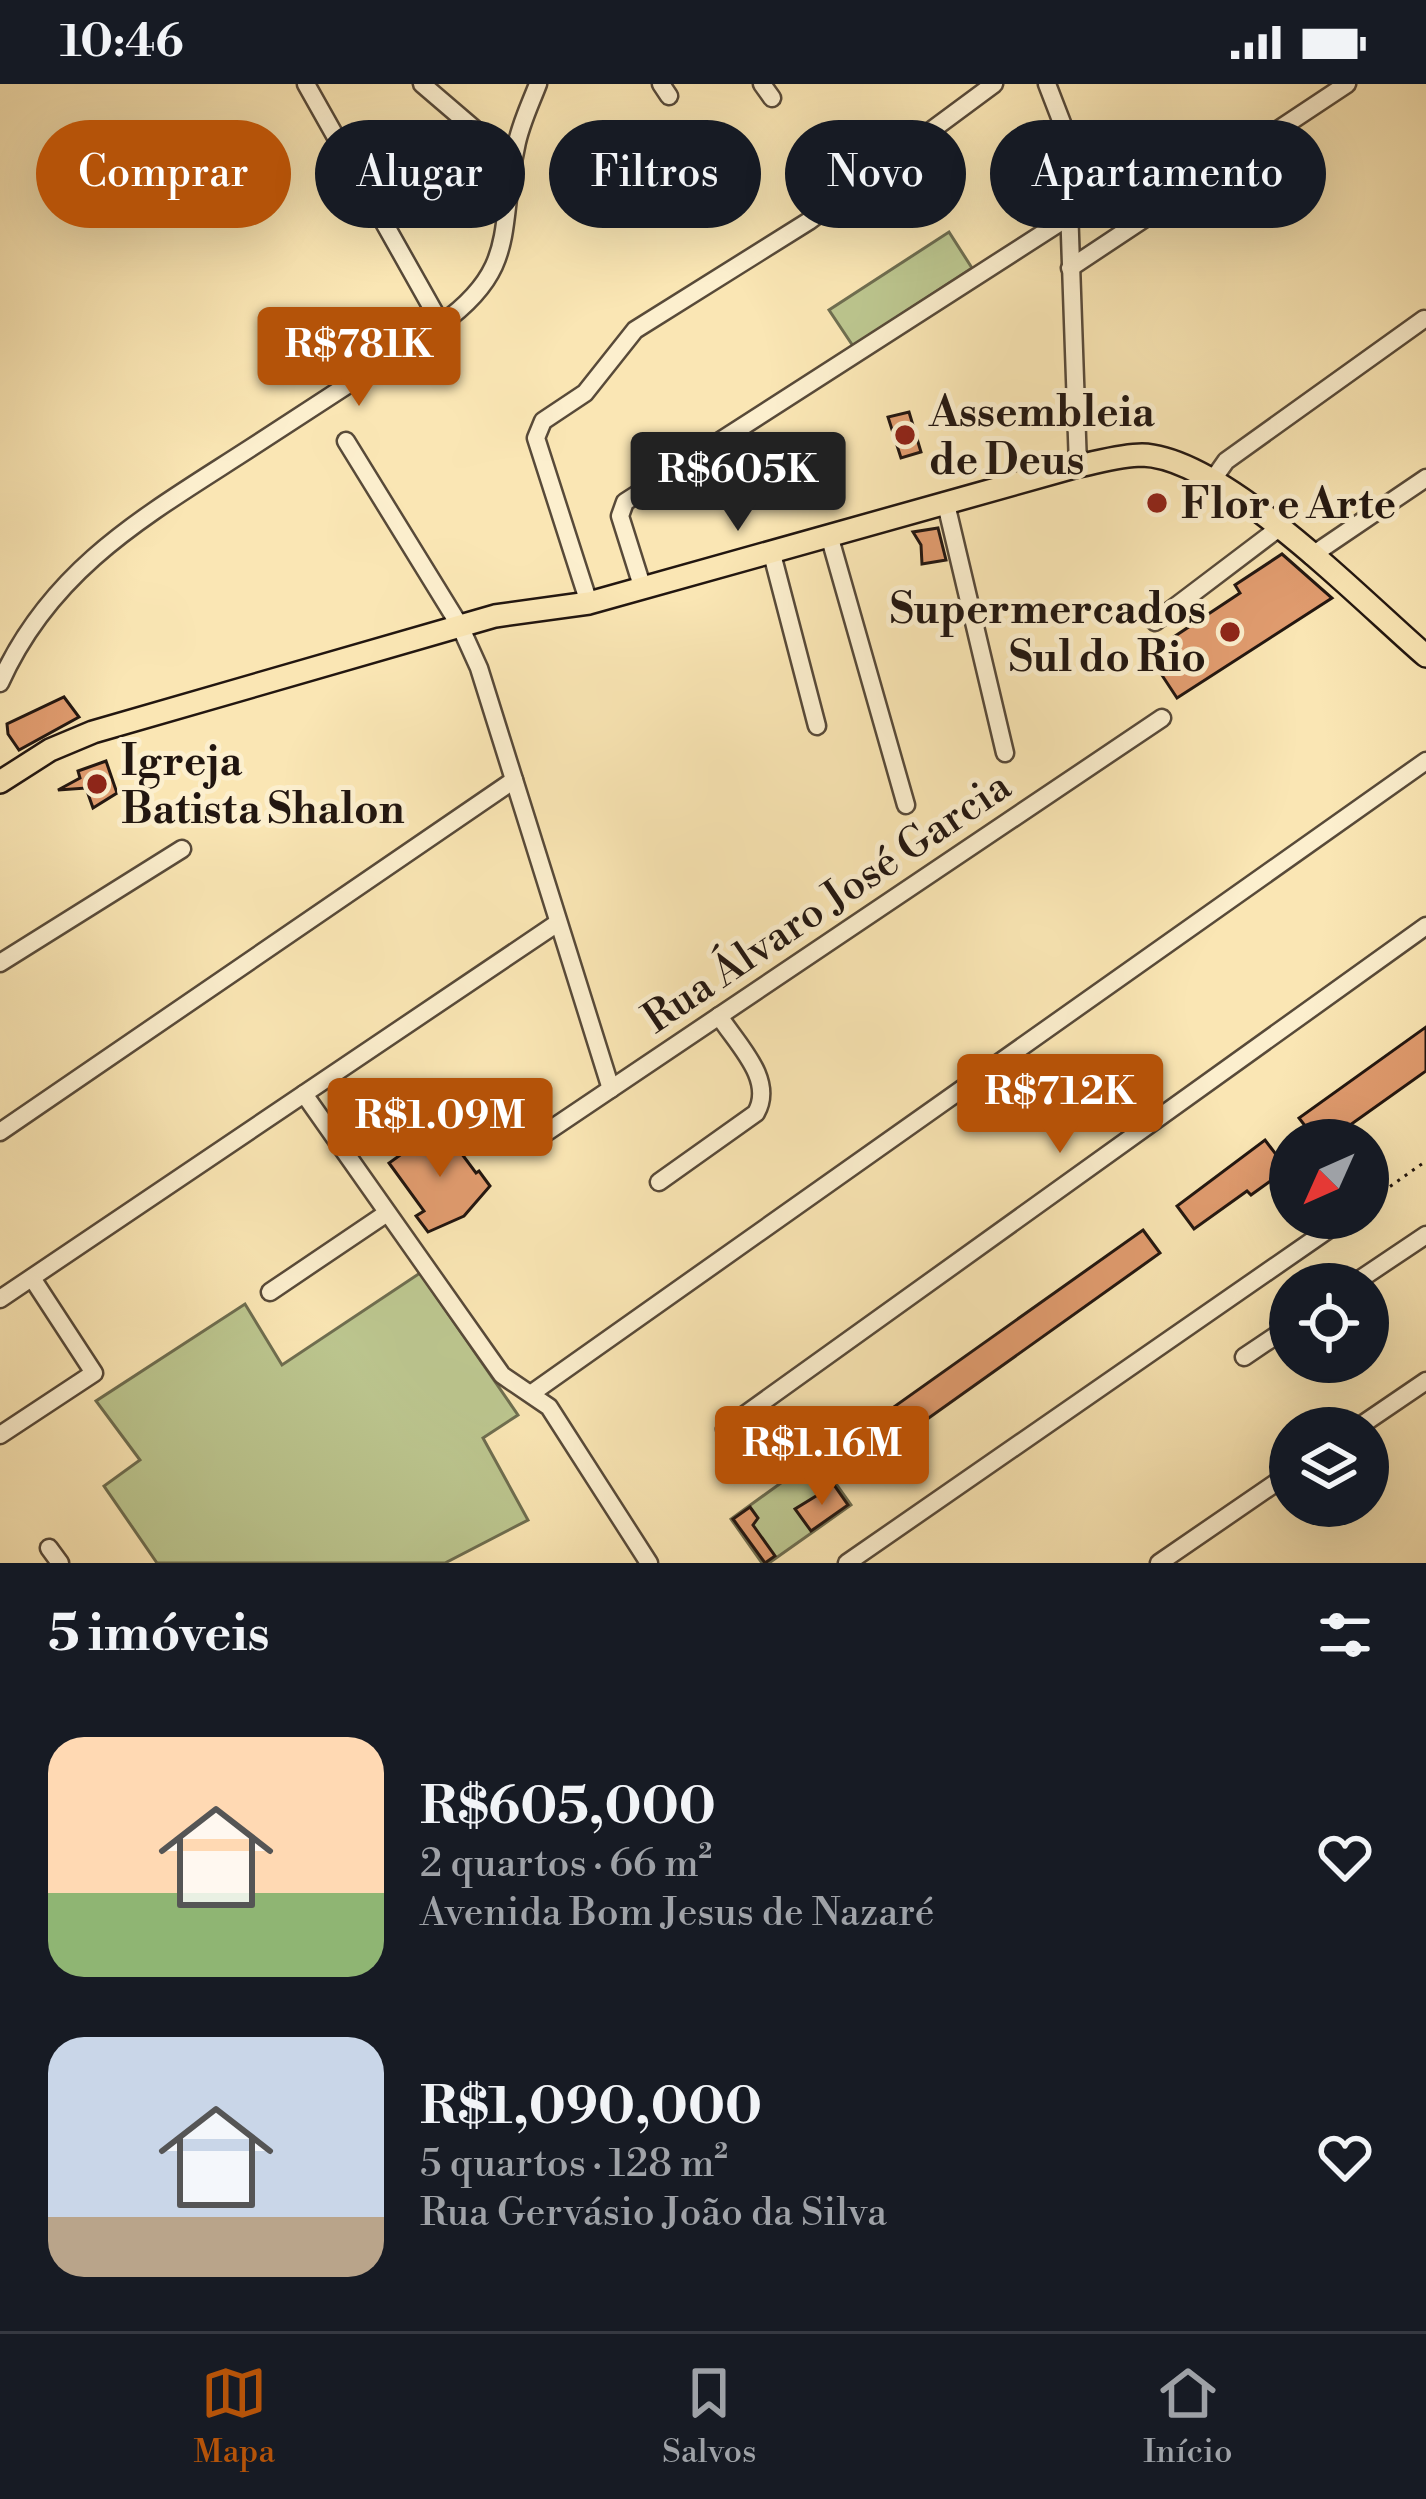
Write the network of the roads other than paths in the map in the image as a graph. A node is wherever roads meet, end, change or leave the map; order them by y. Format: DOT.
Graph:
graph roads {
  1 [pos="306,84"];
  2 [pos="422,84"];
  3 [pos="538,84"];
  4 [pos="994,84"];
  5 [pos="1047,84"];
  6 [pos="1347,84"];
  7 [pos="464,120"];
  8 [pos="1061,120"];
  9 [pos="525,125"];
  10 [pos="503,228"];
  11 [pos="1051,228"];
  12 [pos="1070,228"];
  13 [pos="1070,268"];
  14 [pos="1424,319"];
  15 [pos="441,324"];
  16 [pos="346,441"];
  17 [pos="1078,466"];
  18 [pos="1214,478"];
  19 [pos="1426,478"];
  20 [pos="946,504"];
  21 [pos="1279,528"];
  22 [pos="829,536"];
  23 [pos="772,554"];
  24 [pos="1311,556"];
  25 [pos="644,589"];
  26 [pos="590,603"];
  27 [pos="1155,622"];
  28 [pos="460,626"];
  29 [pos="1421,645"];
  30 [pos="0,682"];
  31 [pos="1162,718"];
  32 [pos="817,726"];
  33 [pos="1005,753"];
  34 [pos="1426,760"];
  35 [pos="1,778"];
  36 [pos="514,781"];
  37 [pos="906,805"];
  38 [pos="182,849"];
  39 [pos="556,924"];
  40 [pos="1426,926"];
  41 [pos="0,963"];
  42 [pos="719,1016"];
  43 [pos="611,1089"];
  44 [pos="304,1094"];
  45 [pos="0,1132"];
  46 [pos="529,1144"];
  47 [pos="659,1182"];
  48 [pos="387,1214"];
  49 [pos="1426,1235"];
  50 [pos="1315,1239"];
  51 [pos="1384,1263"];
  52 [pos="32,1278"];
  53 [pos="270,1292"];
  54 [pos="0,1299"];
  55 [pos="1269,1340"];
  56 [pos="1244,1357"];
  57 [pos="1426,1381"];
  58 [pos="532,1393"];
  59 [pos="1388,1407"];
  60 [pos="724,1429"];
  61 [pos="0,1435"];
  62 [pos="1269,1488"];
  63 [pos="649,1563"];
  64 [pos="847,1563"];
  65 [pos="1159,1563"];
  1 -- 15 [label="street"];
  2 -- 7 [label="street"];
  3 -- 9 [label="street"];
  4 -- 26 [label="street"];
  5 -- 8 [label="street"];
  6 -- 13 [label="street"];
  10 -- 15 [label="street"];
  11 -- 25 [label="street"];
  12 -- 13 [label="street"];
  13 -- 17 [label="street"];
  14 -- 18 [label="street"];
  15 -- 30 [label="street"];
  16 -- 28 [label="street"];
  17 -- 18 [label="main road"];
  17 -- 20 [label="main road"];
  18 -- 21 [label="main road"];
  19 -- 24 [label="street"];
  20 -- 22 [label="main road"];
  20 -- 33 [label="street"];
  21 -- 24 [label="main road"];
  21 -- 27 [label="street"];
  22 -- 23 [label="main road"];
  22 -- 37 [label="street"];
  23 -- 25 [label="main road"];
  23 -- 32 [label="street"];
  24 -- 29 [label="main road"];
  25 -- 26 [label="main road"];
  26 -- 28 [label="main road"];
  28 -- 35 [label="main road"];
  28 -- 36 [label="street"];
  31 -- 42 [label="street, Rua Álvaro José Garcia"];
  34 -- 58 [label="street"];
  36 -- 39 [label="street"];
  36 -- 45 [label="street"];
  38 -- 41 [label="street"];
  39 -- 43 [label="street"];
  39 -- 44 [label="street"];
  40 -- 60 [label="street"];
  42 -- 43 [label="street, Rua Álvaro José Garcia"];
  42 -- 47 [label="street"];
  43 -- 46 [label="street, Rua Álvaro José Garcia"];
  44 -- 48 [label="street"];
  44 -- 52 [label="street"];
  48 -- 53 [label="street"];
  48 -- 58 [label="street"];
  49 -- 51 [label="street"];
  50 -- 64 [label="street"];
  52 -- 54 [label="street"];
  52 -- 61 [label="street"];
  55 -- 56 [label="street"];
  57 -- 59 [label="street"];
  58 -- 63 [label="street"];
  62 -- 65 [label="street"];
}
